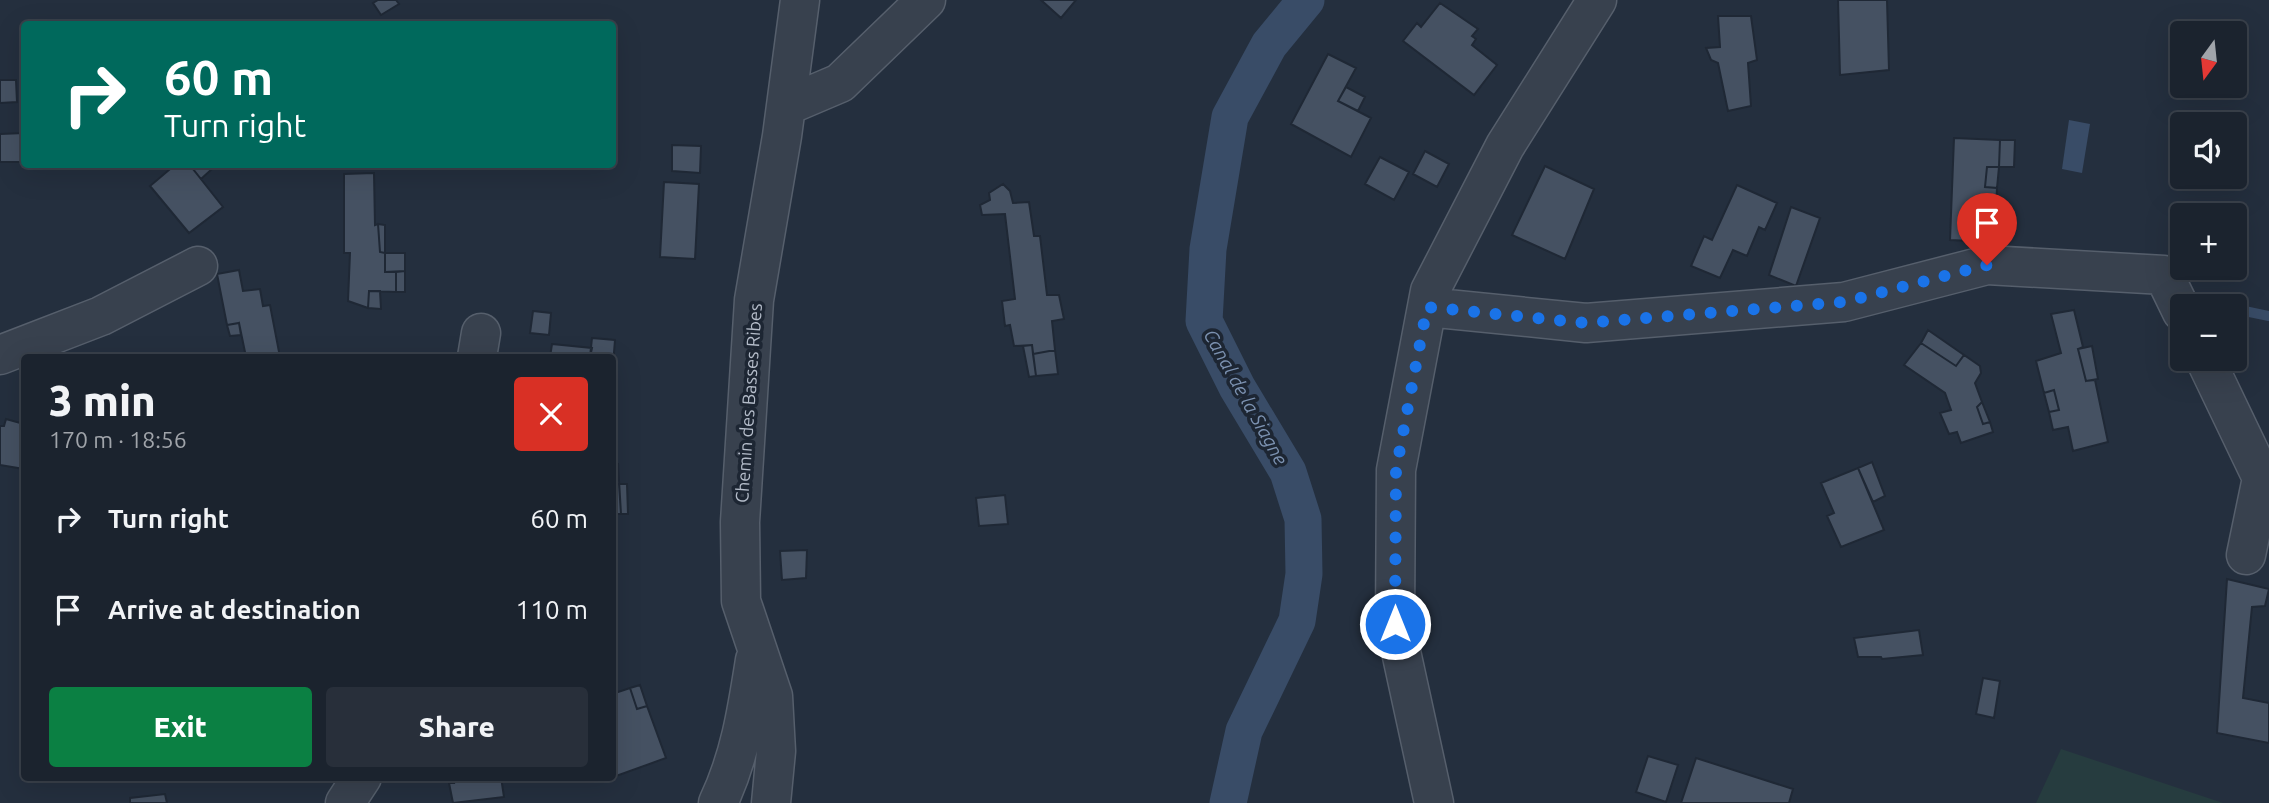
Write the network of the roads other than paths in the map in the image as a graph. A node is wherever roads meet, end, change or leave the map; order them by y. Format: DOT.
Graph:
graph roads {
  1 [pos="800,0"];
  2 [pos="926,0"];
  3 [pos="1597,0"];
  4 [pos="786,106"];
  5 [pos="198,266"];
  6 [pos="2173,294"];
  7 [pos="1427,307"];
  8 [pos="0,355"];
  9 [pos="2211,371"];
  10 [pos="2246,555"];
  11 [pos="757,648"];
  12 [pos="359,781"];
  13 [pos="345,803"];
  14 [pos="718,803"];
  15 [pos="771,803"];
  16 [pos="1434,803"];
  1 -- 4 [label="street, Chemin des Basses Ribes"];
  2 -- 4 [label="street"];
  3 -- 7 [label="street"];
  4 -- 11 [label="street, Chemin des Basses Ribes"];
  5 -- 8 [label="street"];
  6 -- 7 [label="street"];
  7 -- 16 [label="street"];
  9 -- 10 [label="street"];
  11 -- 14 [label="street"];
  11 -- 15 [label="street, Chemin des Basses Ribes"];
  12 -- 13 [label="street"];
}
